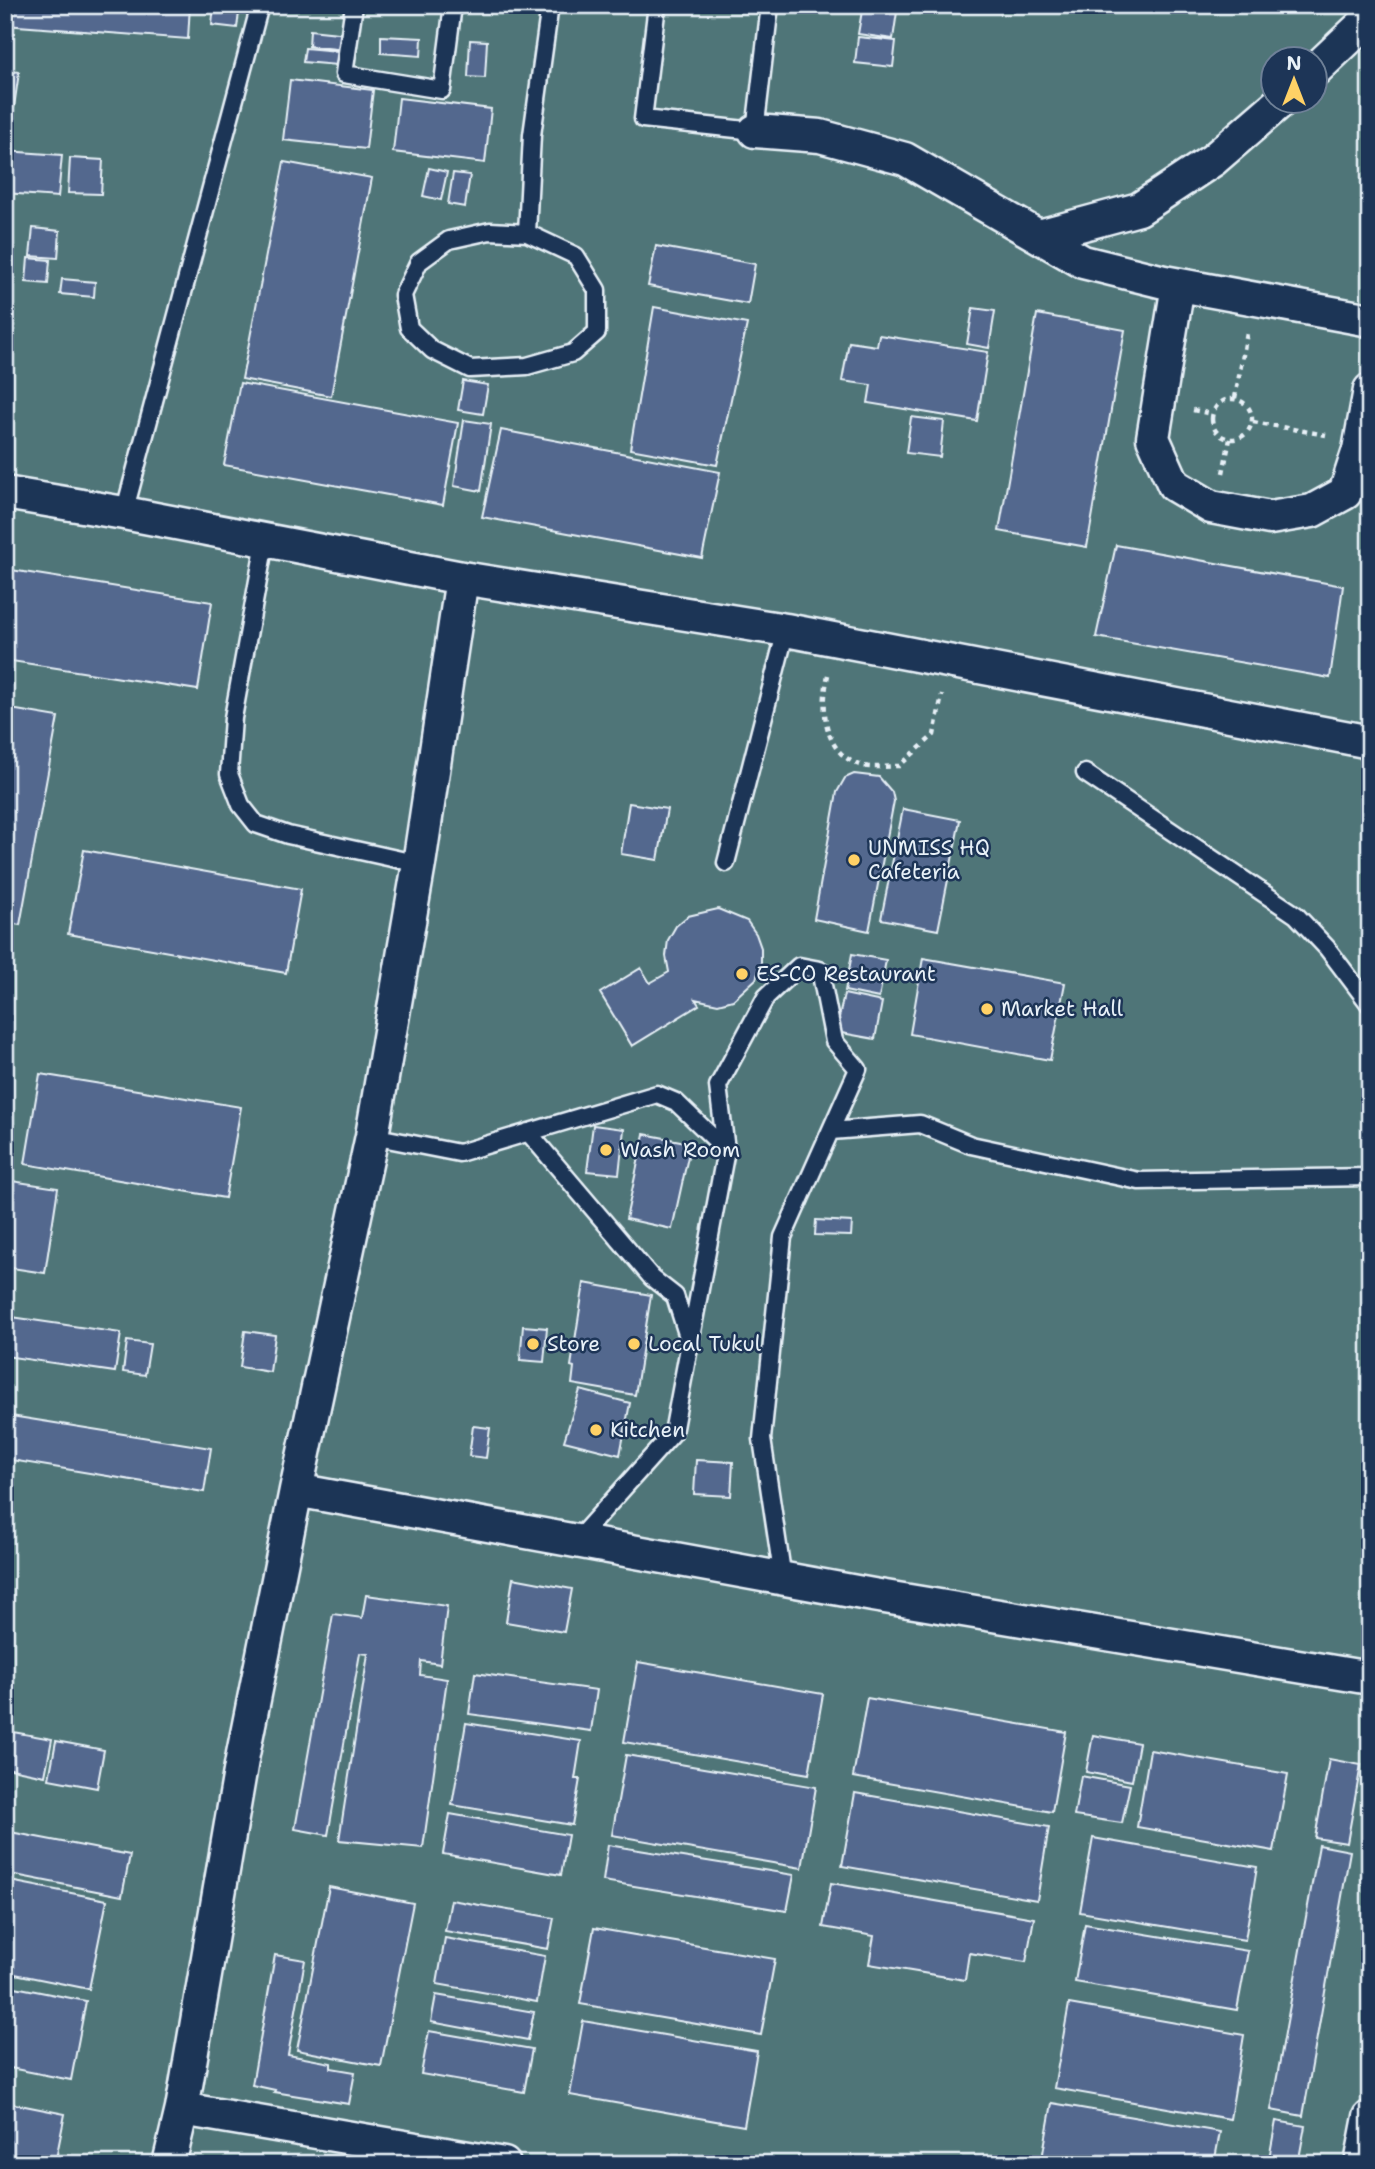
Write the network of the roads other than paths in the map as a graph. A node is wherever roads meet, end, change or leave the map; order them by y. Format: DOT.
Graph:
graph roads {
  1 [pos="260,5"];
  2 [pos="354,5"];
  3 [pos="453,5"];
  4 [pos="550,5"];
  5 [pos="656,5"];
  6 [pos="770,5"];
  7 [pos="1370,18"];
  8 [pos="1330,55"];
  9 [pos="1264,116"];
  10 [pos="755,131"];
  11 [pos="527,233"];
  12 [pos="1039,236"];
  13 [pos="1178,285"];
  14 [pos="1370,320"];
  15 [pos="1370,390"];
  16 [pos="5,493"];
  17 [pos="124,513"];
  18 [pos="265,542"];
  19 [pos="462,578"];
  20 [pos="786,629"];
  21 [pos="1370,743"];
  22 [pos="1085,773"];
  23 [pos="726,863"];
  24 [pos="419,864"];
  25 [pos="1370,1005"];
  26 [pos="831,1131"];
  27 [pos="528,1132"];
  28 [pos="372,1136"];
  29 [pos="726,1150"];
  30 [pos="1370,1177"];
  31 [pos="690,1344"];
  32 [pos="296,1490"];
  33 [pos="576,1541"];
  34 [pos="783,1579"];
  35 [pos="1370,1678"];
  36 [pos="182,2109"];
  37 [pos="1370,2117"];
  38 [pos="169,2164"];
  39 [pos="504,2164"];
  40 [pos="1361,2164"];
  1 -- 17 [label="lane"];
  2 -- 3 [label="lane"];
  4 -- 11 [label="lane"];
  5 -- 10 [label="lane"];
  6 -- 10 [label="lane"];
  7 -- 8 [label="street"];
  9 -- 12 [label="street"];
  10 -- 12 [label="street"];
  11 -- 11 [label="lane"];
  12 -- 13 [label="street"];
  13 -- 14 [label="street"];
  13 -- 15 [label="street"];
  16 -- 17 [label="street"];
  17 -- 18 [label="street"];
  18 -- 19 [label="street"];
  18 -- 24 [label="lane"];
  19 -- 20 [label="street"];
  19 -- 24 [label="street"];
  20 -- 21 [label="street"];
  20 -- 23 [label="lane"];
  22 -- 25 [label="lane"];
  24 -- 28 [label="street"];
  26 -- 29 [label="lane"];
  26 -- 30 [label="lane"];
  26 -- 34 [label="lane"];
  27 -- 28 [label="lane"];
  27 -- 29 [label="lane"];
  27 -- 31 [label="lane"];
  28 -- 32 [label="street"];
  29 -- 31 [label="lane"];
  31 -- 33 [label="lane"];
  32 -- 33 [label="street"];
  32 -- 36 [label="street"];
  33 -- 34 [label="street"];
  34 -- 35 [label="street"];
  36 -- 38 [label="street"];
  36 -- 39 [label="street"];
  37 -- 40 [label="street"];
}
